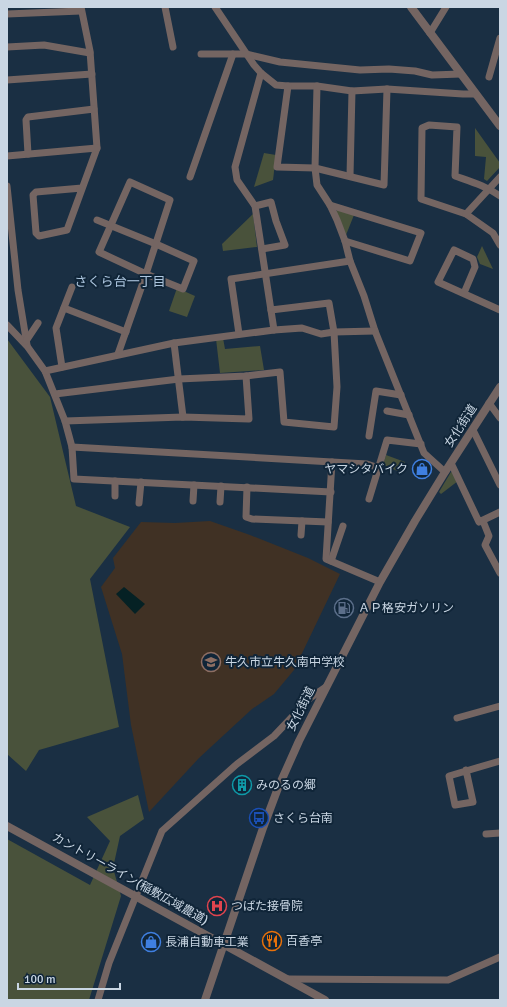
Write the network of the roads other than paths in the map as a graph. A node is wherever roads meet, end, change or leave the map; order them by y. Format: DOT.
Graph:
graph roads {
  1 [pos="165,7"];
  2 [pos="215,7"];
  3 [pos="411,7"];
  4 [pos="446,7"];
  5 [pos="81,9"];
  6 [pos="7,14"];
  7 [pos="430,33"];
  8 [pos="500,38"];
  9 [pos="7,47"];
  10 [pos="173,47"];
  11 [pos="90,53"];
  12 [pos="201,54"];
  13 [pos="233,54"];
  14 [pos="246,54"];
  15 [pos="497,61"];
  16 [pos="261,73"];
  17 [pos="92,74"];
  18 [pos="461,74"];
  19 [pos="489,77"];
  20 [pos="7,80"];
  21 [pos="288,86"];
  22 [pos="317,86"];
  23 [pos="387,89"];
  24 [pos="352,90"];
  25 [pos="476,94"];
  26 [pos="94,109"];
  27 [pos="500,126"];
  28 [pos="97,148"];
  29 [pos="28,154"];
  30 [pos="7,156"];
  31 [pos="315,168"];
  32 [pos="350,176"];
  33 [pos="190,177"];
  34 [pos="500,177"];
  35 [pos="7,186"];
  36 [pos="82,188"];
  37 [pos="489,188"];
  38 [pos="500,196"];
  39 [pos="330,205"];
  40 [pos="255,206"];
  41 [pos="466,214"];
  42 [pos="97,220"];
  43 [pos="111,225"];
  44 [pos="345,241"];
  45 [pos="156,244"];
  46 [pos="500,245"];
  47 [pos="262,249"];
  48 [pos="350,261"];
  49 [pos="266,273"];
  50 [pos="146,274"];
  51 [pos="72,286"];
  52 [pos="464,293"];
  53 [pos="64,308"];
  54 [pos="271,310"];
  55 [pos="500,310"];
  56 [pos="38,323"];
  57 [pos="7,326"];
  58 [pos="274,330"];
  59 [pos="375,331"];
  60 [pos="126,332"];
  61 [pos="334,332"];
  62 [pos="239,334"];
  63 [pos="27,343"];
  64 [pos="174,343"];
  65 [pos="118,354"];
  66 [pos="62,367"];
  67 [pos="44,371"];
  68 [pos="246,376"];
  69 [pos="179,379"];
  70 [pos="500,387"];
  71 [pos="55,394"];
  72 [pos="401,395"];
  73 [pos="490,403"];
  74 [pos="387,411"];
  75 [pos="409,414"];
  76 [pos="183,417"];
  77 [pos="500,418"];
  78 [pos="65,421"];
  79 [pos="473,430"];
  80 [pos="369,436"];
  81 [pos="421,444"];
  82 [pos="72,447"];
  83 [pos="332,462"];
  84 [pos="451,463"];
  85 [pos="379,468"];
  86 [pos="445,472"];
  87 [pos="115,481"];
  88 [pos="141,482"];
  89 [pos="194,485"];
  90 [pos="500,485"];
  91 [pos="221,486"];
  92 [pos="247,487"];
  93 [pos="331,492"];
  94 [pos="115,496"];
  95 [pos="369,499"];
  96 [pos="193,501"];
  97 [pos="220,502"];
  98 [pos="139,503"];
  99 [pos="500,512"];
  100 [pos="302,521"];
  101 [pos="483,521"];
  102 [pos="328,522"];
  103 [pos="343,526"];
  104 [pos="301,535"];
  105 [pos="331,562"];
  106 [pos="500,574"];
  107 [pos="380,582"];
  108 [pos="326,687"];
  109 [pos="500,706"];
  110 [pos="457,718"];
  111 [pos="500,761"];
  112 [pos="466,770"];
  113 [pos="7,826"];
  114 [pos="500,833"];
  115 [pos="486,834"];
  116 [pos="136,896"];
  117 [pos="224,945"];
  118 [pos="500,957"];
  119 [pos="288,979"];
  120 [pos="98,1000"];
  121 [pos="205,1000"];
  122 [pos="325,1000"];
  1 -- 10 [label="street"];
  2 -- 14 [label="street"];
  3 -- 7 [label="street"];
  4 -- 7 [label="street"];
  5 -- 6 [label="street"];
  5 -- 11 [label="street"];
  7 -- 18 [label="street"];
  8 -- 15 [label="street"];
  9 -- 11 [label="street"];
  11 -- 17 [label="street"];
  12 -- 13 [label="street"];
  13 -- 14 [label="street"];
  13 -- 33 [label="street"];
  14 -- 16 [label="street"];
  14 -- 18 [label="street"];
  15 -- 19 [label="street"];
  16 -- 21 [label="street"];
  16 -- 40 [label="street"];
  17 -- 20 [label="street"];
  17 -- 26 [label="street"];
  18 -- 25 [label="street"];
  21 -- 22 [label="street"];
  21 -- 31 [label="street"];
  22 -- 24 [label="street"];
  22 -- 31 [label="street"];
  23 -- 24 [label="street"];
  23 -- 25 [label="street"];
  23 -- 32 [label="street"];
  24 -- 32 [label="street"];
  25 -- 27 [label="street"];
  26 -- 28 [label="street"];
  26 -- 29 [label="street"];
  28 -- 29 [label="street"];
  28 -- 36 [label="street"];
  29 -- 30 [label="street"];
  31 -- 32 [label="street"];
  31 -- 39 [label="street"];
  34 -- 37 [label="street"];
  35 -- 63 [label="street"];
  36 -- 36 [label="street"];
  37 -- 38 [label="street"];
  37 -- 41 [label="street"];
  37 -- 41 [label="street"];
  39 -- 44 [label="street"];
  39 -- 44 [label="street"];
  40 -- 47 [label="street"];
  40 -- 47 [label="street"];
  41 -- 46 [label="street"];
  42 -- 43 [label="street"];
  43 -- 45 [label="street"];
  43 -- 45 [label="street"];
  43 -- 50 [label="street"];
  44 -- 48 [label="street"];
  45 -- 50 [label="street"];
  45 -- 50 [label="street"];
  47 -- 49 [label="street"];
  48 -- 49 [label="street"];
  48 -- 59 [label="street"];
  49 -- 54 [label="street"];
  49 -- 62 [label="street"];
  50 -- 60 [label="street"];
  51 -- 53 [label="street"];
  52 -- 52 [label="street"];
  52 -- 55 [label="street"];
  53 -- 60 [label="street"];
  53 -- 66 [label="street"];
  54 -- 58 [label="street"];
  54 -- 61 [label="street"];
  56 -- 63 [label="street"];
  57 -- 63 [label="street"];
  58 -- 61 [label="street"];
  58 -- 62 [label="street"];
  59 -- 61 [label="street"];
  59 -- 72 [label="street"];
  60 -- 65 [label="street"];
  61 -- 68 [label="street"];
  62 -- 64 [label="street"];
  63 -- 67 [label="street"];
  64 -- 65 [label="street"];
  64 -- 69 [label="street"];
  65 -- 66 [label="street"];
  66 -- 67 [label="street"];
  67 -- 71 [label="street"];
  68 -- 69 [label="street"];
  68 -- 76 [label="street"];
  69 -- 71 [label="street"];
  69 -- 76 [label="street"];
  70 -- 73 [label="street, 女化街道"];
  71 -- 78 [label="street"];
  72 -- 75 [label="street"];
  72 -- 80 [label="street"];
  73 -- 77 [label="street"];
  73 -- 79 [label="street, 女化街道"];
  74 -- 75 [label="street"];
  75 -- 81 [label="street"];
  76 -- 78 [label="street"];
  78 -- 82 [label="street"];
  79 -- 84 [label="street, 女化街道"];
  79 -- 90 [label="street"];
  81 -- 85 [label="street"];
  81 -- 86 [label="street"];
  82 -- 83 [label="street"];
  82 -- 87 [label="street"];
  83 -- 85 [label="street"];
  83 -- 93 [label="street"];
  84 -- 86 [label="street, 女化街道"];
  84 -- 101 [label="street"];
  85 -- 95 [label="street"];
  86 -- 107 [label="street, 女化街道"];
  87 -- 88 [label="street"];
  87 -- 94 [label="street"];
  88 -- 89 [label="street"];
  88 -- 98 [label="street"];
  89 -- 91 [label="street"];
  89 -- 96 [label="street"];
  91 -- 92 [label="street"];
  91 -- 97 [label="street"];
  92 -- 93 [label="street"];
  92 -- 100 [label="street"];
  93 -- 102 [label="street"];
  99 -- 101 [label="street"];
  100 -- 102 [label="street"];
  100 -- 104 [label="street"];
  101 -- 106 [label="street"];
  102 -- 105 [label="street"];
  103 -- 105 [label="street"];
  105 -- 107 [label="street"];
  107 -- 108 [label="street, 女化街道"];
  108 -- 116 [label="street"];
  108 -- 117 [label="street, 女化街道"];
  109 -- 110 [label="street"];
  111 -- 112 [label="street"];
  112 -- 112 [label="street"];
  113 -- 116 [label="street, カントリーライン(稲敷広域農道)"];
  114 -- 115 [label="street"];
  116 -- 117 [label="street, カントリーライン(稲敷広域農道)"];
  116 -- 120 [label="street"];
  117 -- 119 [label="street, カントリーライン(稲敷広域農道)"];
  117 -- 121 [label="street, 女化街道"];
  118 -- 119 [label="street"];
  119 -- 122 [label="street, カントリーライン(稲敷広域農道)"];
}
